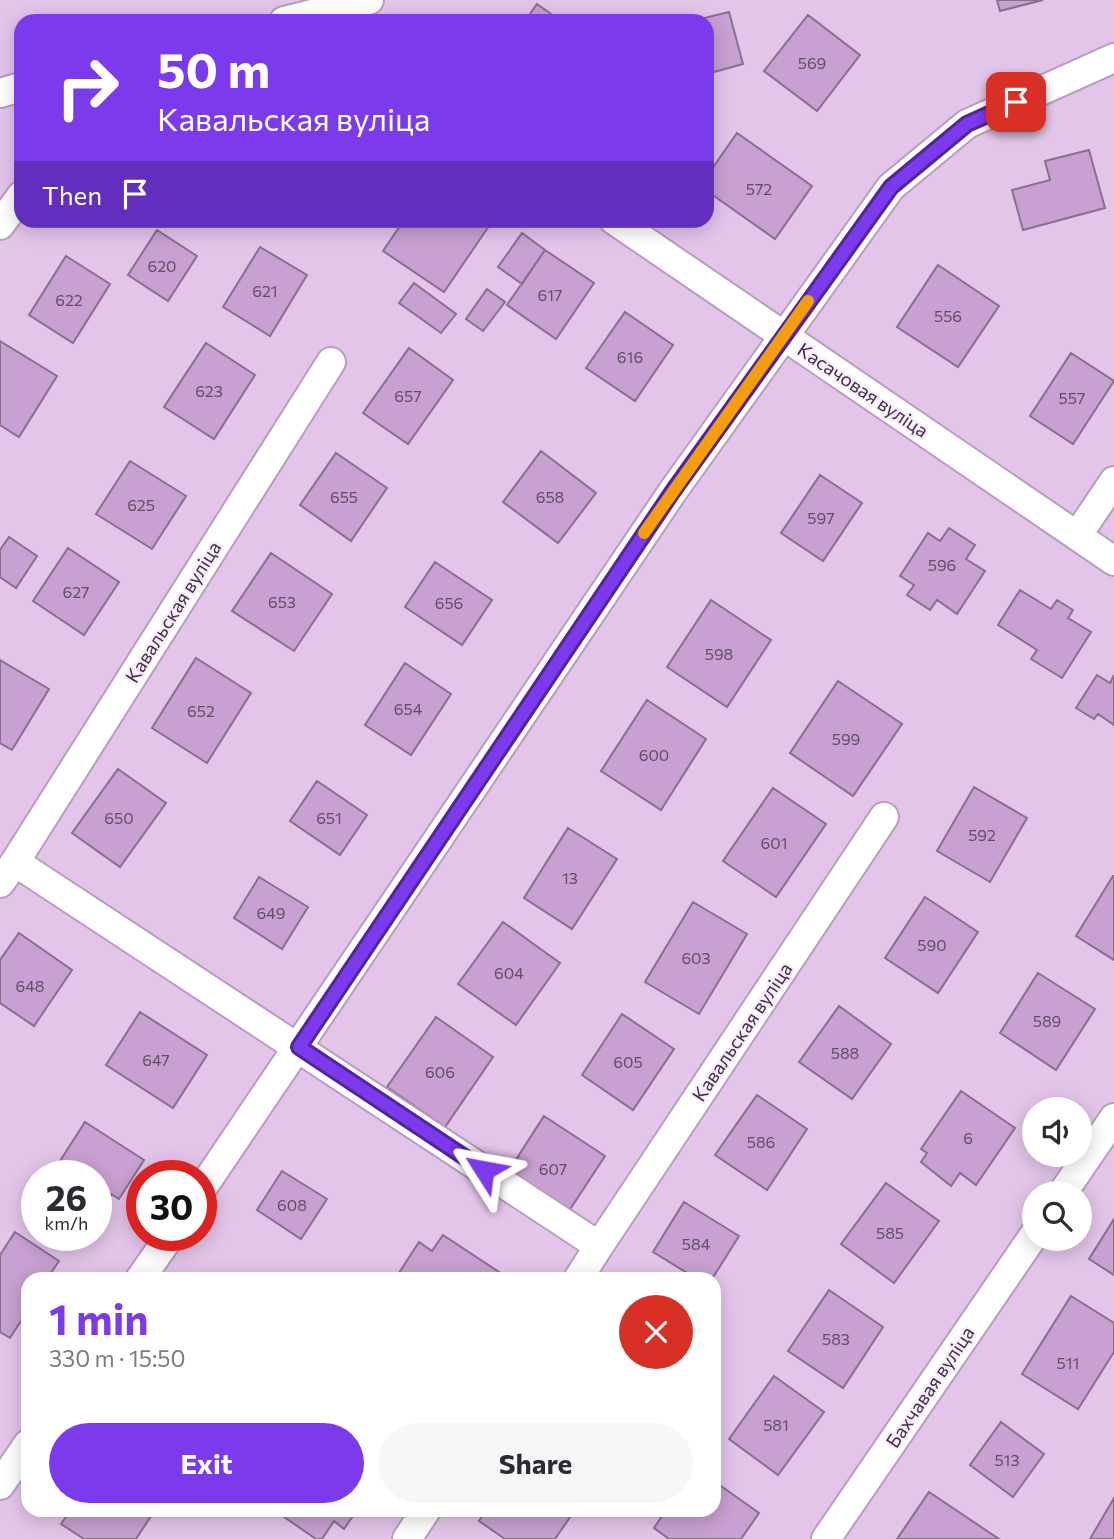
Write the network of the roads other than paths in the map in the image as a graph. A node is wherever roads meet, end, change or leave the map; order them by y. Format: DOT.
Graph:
graph roads {
  1 [pos="369,0"];
  2 [pos="328,10"];
  3 [pos="1114,58"];
  4 [pos="14,206"];
  5 [pos="0,225"];
  6 [pos="626,228"];
  7 [pos="783,335"];
  8 [pos="331,362"];
  9 [pos="1114,481"];
  10 [pos="1077,536"];
  11 [pos="1114,561"];
  12 [pos="884,817"];
  13 [pos="7,872"];
  14 [pos="299,1047"];
  15 [pos="1114,1118"];
  16 [pos="217,1167"];
  17 [pos="1071,1181"];
  18 [pos="599,1246"];
  19 [pos="160,1251"];
  20 [pos="1023,1251"];
  21 [pos="145,1272"];
  22 [pos="582,1272"];
  23 [pos="21,1454"];
  24 [pos="0,1485"];
  25 [pos="421,1517"];
  26 [pos="407,1539"];
  27 [pos="826,1539"];
  1 -- 2 [label="street"];
  3 -- 7 [label="street"];
  4 -- 5 [label="street"];
  6 -- 7 [label="street, Касачовая вуліца"];
  7 -- 10 [label="street, Касачовая вуліца"];
  7 -- 14 [label="street"];
  8 -- 13 [label="street, Кавальская вуліца"];
  9 -- 10 [label="street"];
  10 -- 11 [label="street, Касачовая вуліца"];
  12 -- 18 [label="street, Кавальская вуліца"];
  13 -- 14 [label="street, Кавальская вуліца"];
  14 -- 16 [label="street"];
  14 -- 18 [label="street, Кавальская вуліца"];
  15 -- 17 [label="street"];
  18 -- 22 [label="street, Кавальская вуліца"];
  19 -- 21 [label="street"];
  20 -- 27 [label="street, Бахчавая вуліца"];
  23 -- 24 [label="street"];
  25 -- 26 [label="street"];
}
